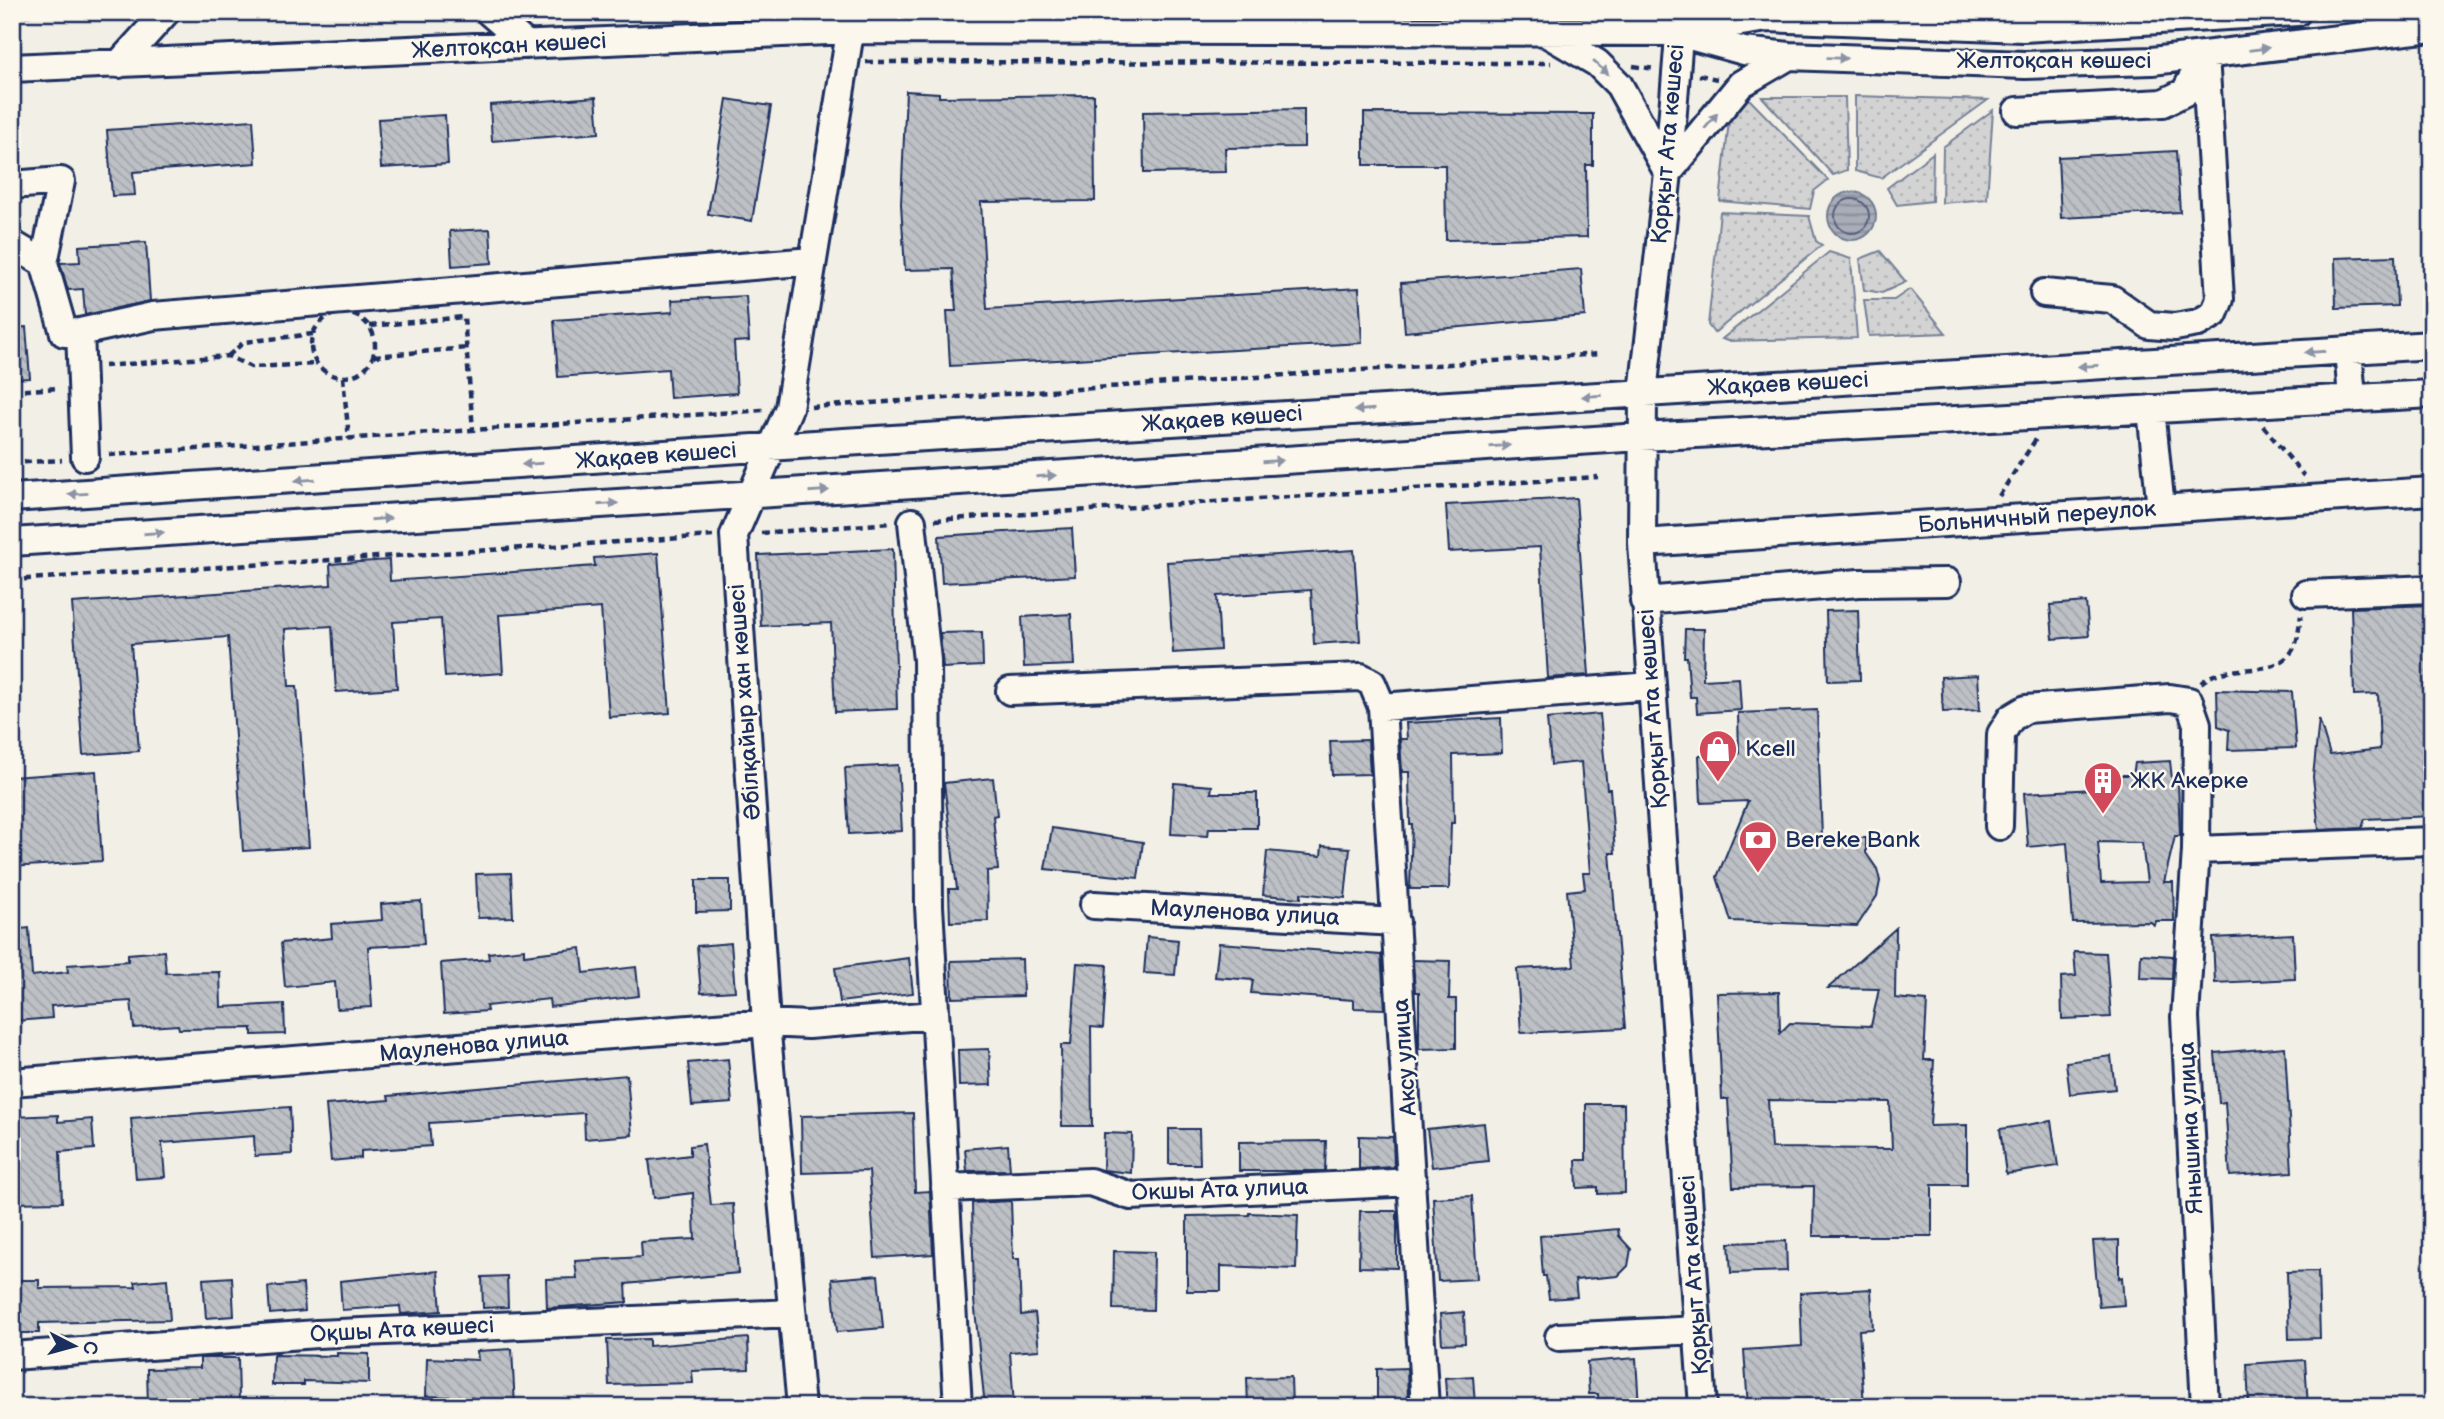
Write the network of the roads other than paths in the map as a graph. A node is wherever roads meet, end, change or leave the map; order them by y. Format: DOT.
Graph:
graph roads {
  1 [pos="166,12"];
  2 [pos="489,12"];
  3 [pos="2297,12"];
  4 [pos="2165,16"];
  5 [pos="1914,18"];
  6 [pos="851,21"];
  7 [pos="1680,22"];
  8 [pos="1530,25"];
  9 [pos="2432,28"];
  10 [pos="527,45"];
  11 [pos="2205,55"];
  12 [pos="1789,56"];
  13 [pos="120,64"];
  14 [pos="12,68"];
  15 [pos="2017,111"];
  16 [pos="1668,173"];
  17 [pos="12,185"];
  18 [pos="12,244"];
  19 [pos="812,261"];
  20 [pos="44,262"];
  21 [pos="2044,293"];
  22 [pos="80,332"];
  23 [pos="2432,345"];
  24 [pos="2348,350"];
  25 [pos="1643,393"];
  26 [pos="2432,394"];
  27 [pos="2352,398"];
  28 [pos="2151,409"];
  29 [pos="1641,437"];
  30 [pos="772,448"];
  31 [pos="85,457"];
  32 [pos="2432,491"];
  33 [pos="751,495"];
  34 [pos="12,498"];
  35 [pos="2161,509"];
  36 [pos="912,522"];
  37 [pos="12,542"];
  38 [pos="1642,543"];
  39 [pos="1947,582"];
  40 [pos="2432,589"];
  41 [pos="2306,594"];
  42 [pos="1644,601"];
  43 [pos="1651,687"];
  44 [pos="1010,691"];
  45 [pos="1382,707"];
  46 [pos="1999,826"];
  47 [pos="2432,841"];
  48 [pos="2196,850"];
  49 [pos="1094,905"];
  50 [pos="1396,922"];
  51 [pos="935,1014"];
  52 [pos="766,1023"];
  53 [pos="12,1082"];
  54 [pos="1413,1182"];
  55 [pos="945,1188"];
  56 [pos="792,1313"];
  57 [pos="1698,1330"];
  58 [pos="1559,1337"];
  59 [pos="12,1356"];
  60 [pos="801,1407"];
  61 [pos="958,1407"];
  62 [pos="1424,1407"];
  63 [pos="1703,1407"];
  64 [pos="2205,1407"];
  1 -- 13 [label="street"];
  2 -- 10 [label="street"];
  3 -- 4 [label="street, Желтоқсан көшесі"];
  4 -- 5 [label="street, Желтоқсан көшесі"];
  5 -- 7 [label="street, Желтоқсан көшесі"];
  6 -- 8 [label="street, Желтоқсан көшесі"];
  6 -- 10 [label="street, Желтоқсан көшесі"];
  6 -- 19 [label="street, Әбілқайыр хан көшесі"];
  7 -- 8 [label="street, Желтоқсан көшесі"];
  7 -- 12 [label="street, Желтоқсан көшесі"];
  7 -- 16 [label="street, Қорқыт Ата көшесі"];
  8 -- 16 [label="street, one-way"];
  11 -- 9 [label="street, Желтоқсан көшесі, one-way"];
  10 -- 13 [label="street, Желтоқсан көшесі"];
  12 -- 11 [label="street, Желтоқсан көшесі, one-way"];
  11 -- 15 [label="street"];
  11 -- 21 [label="street"];
  16 -- 12 [label="street, one-way"];
  13 -- 14 [label="street, Желтоқсан көшесі"];
  16 -- 25 [label="street, Қорқыт Ата көшесі"];
  17 -- 20 [label="street"];
  18 -- 20 [label="street"];
  19 -- 22 [label="street"];
  19 -- 30 [label="street, Әбілқайыр хан көшесі"];
  20 -- 22 [label="street"];
  22 -- 31 [label="street"];
  23 -- 24 [label="street, Жақаев көшесі"];
  24 -- 25 [label="street, Жақаев көшесі, one-way"];
  24 -- 27 [label="street"];
  25 -- 29 [label="street, Қорқыт Ата көшесі"];
  25 -- 30 [label="street, Жақаев көшесі, one-way"];
  26 -- 27 [label="street, Жақаев көшесі"];
  27 -- 28 [label="street, Жақаев көшесі"];
  28 -- 29 [label="street, Жақаев көшесі"];
  28 -- 35 [label="street"];
  33 -- 29 [label="street, Жақаев көшесі, one-way"];
  29 -- 38 [label="street, Қорқыт Ата көшесі"];
  30 -- 33 [label="street, Әбілқайыр хан көшесі"];
  30 -- 34 [label="street, Жақаев көшесі, one-way"];
  32 -- 35 [label="street, Больничный переулок"];
  37 -- 33 [label="street, Жақаев көшесі, one-way"];
  33 -- 52 [label="street, Әбілқайыр хан көшесі"];
  35 -- 38 [label="street, Больничный переулок"];
  36 -- 51 [label="street"];
  38 -- 42 [label="street, Қорқыт Ата көшесі"];
  39 -- 42 [label="street"];
  40 -- 41 [label="street"];
  42 -- 43 [label="street, Қорқыт Ата көшесі"];
  43 -- 45 [label="street"];
  43 -- 57 [label="street, Қорқыт Ата көшесі"];
  44 -- 45 [label="street"];
  45 -- 50 [label="street, Аксу улица"];
  46 -- 48 [label="street, Янышина улица"];
  47 -- 48 [label="street"];
  48 -- 64 [label="street, Янышина улица"];
  49 -- 50 [label="street, Мауленова улица"];
  50 -- 54 [label="street, Аксу улица"];
  51 -- 52 [label="street, Мауленова улица"];
  51 -- 55 [label="street"];
  52 -- 53 [label="street, Мауленова улица"];
  52 -- 56 [label="street, Әбілқайыр хан көшесі"];
  54 -- 55 [label="street, Окшы Ата улица"];
  54 -- 62 [label="street, Аксу улица"];
  55 -- 61 [label="street"];
  56 -- 59 [label="street, Оқшы Ата көшесі"];
  56 -- 60 [label="street, Әбілқайыр хан көшесі"];
  57 -- 58 [label="street"];
  57 -- 63 [label="street, Қорқыт Ата көшесі"];
}
